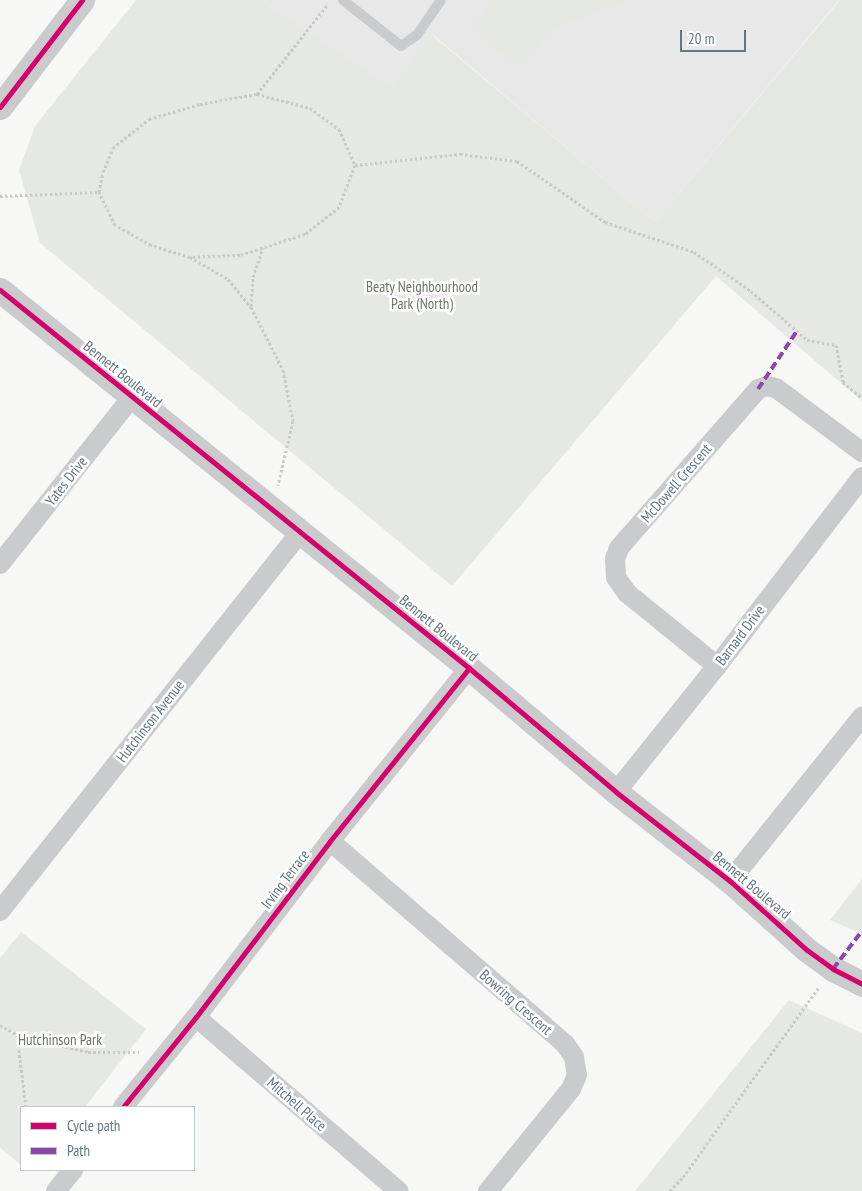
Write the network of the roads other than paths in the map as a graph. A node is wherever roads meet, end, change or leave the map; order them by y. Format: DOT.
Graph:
graph roads {
  1 [pos="82,0"];
  2 [pos="343,0"];
  3 [pos="441,0"];
  4 [pos="0,107"];
  5 [pos="0,290"];
  6 [pos="132,397"];
  7 [pos="862,452"];
  8 [pos="862,477"];
  9 [pos="301,531"];
  10 [pos="0,564"];
  11 [pos="717,666"];
  12 [pos="469,668"];
  13 [pos="862,717"];
  14 [pos="616,792"];
  15 [pos="330,842"];
  16 [pos="730,881"];
  17 [pos="0,912"];
  18 [pos="862,984"];
  19 [pos="196,1017"];
  20 [pos="124,1106"];
  21 [pos="398,1191"];
  22 [pos="488,1191"];
  1 -- 4 [label="street"];
  2 -- 3 [label="lane"];
  5 -- 6 [label="street, Bennett Boulevard"];
  6 -- 9 [label="street, Bennett Boulevard"];
  6 -- 10 [label="street, Yates Drive"];
  7 -- 11 [label="street, McDowell Crescent"];
  8 -- 11 [label="street, Barnard Drive"];
  9 -- 12 [label="street, Bennett Boulevard"];
  9 -- 17 [label="street, Hutchinson Avenue"];
  11 -- 14 [label="street, Barnard Drive"];
  12 -- 14 [label="street, Bennett Boulevard"];
  12 -- 15 [label="street, Irving Terrace"];
  13 -- 16 [label="street"];
  14 -- 16 [label="street, Bennett Boulevard"];
  15 -- 19 [label="street, Irving Terrace"];
  15 -- 22 [label="street, Bowring Crescent"];
  16 -- 18 [label="street, Bennett Boulevard"];
  19 -- 20 [label="street, Irving Terrace"];
  19 -- 21 [label="street, Mitchell Place"];
}
